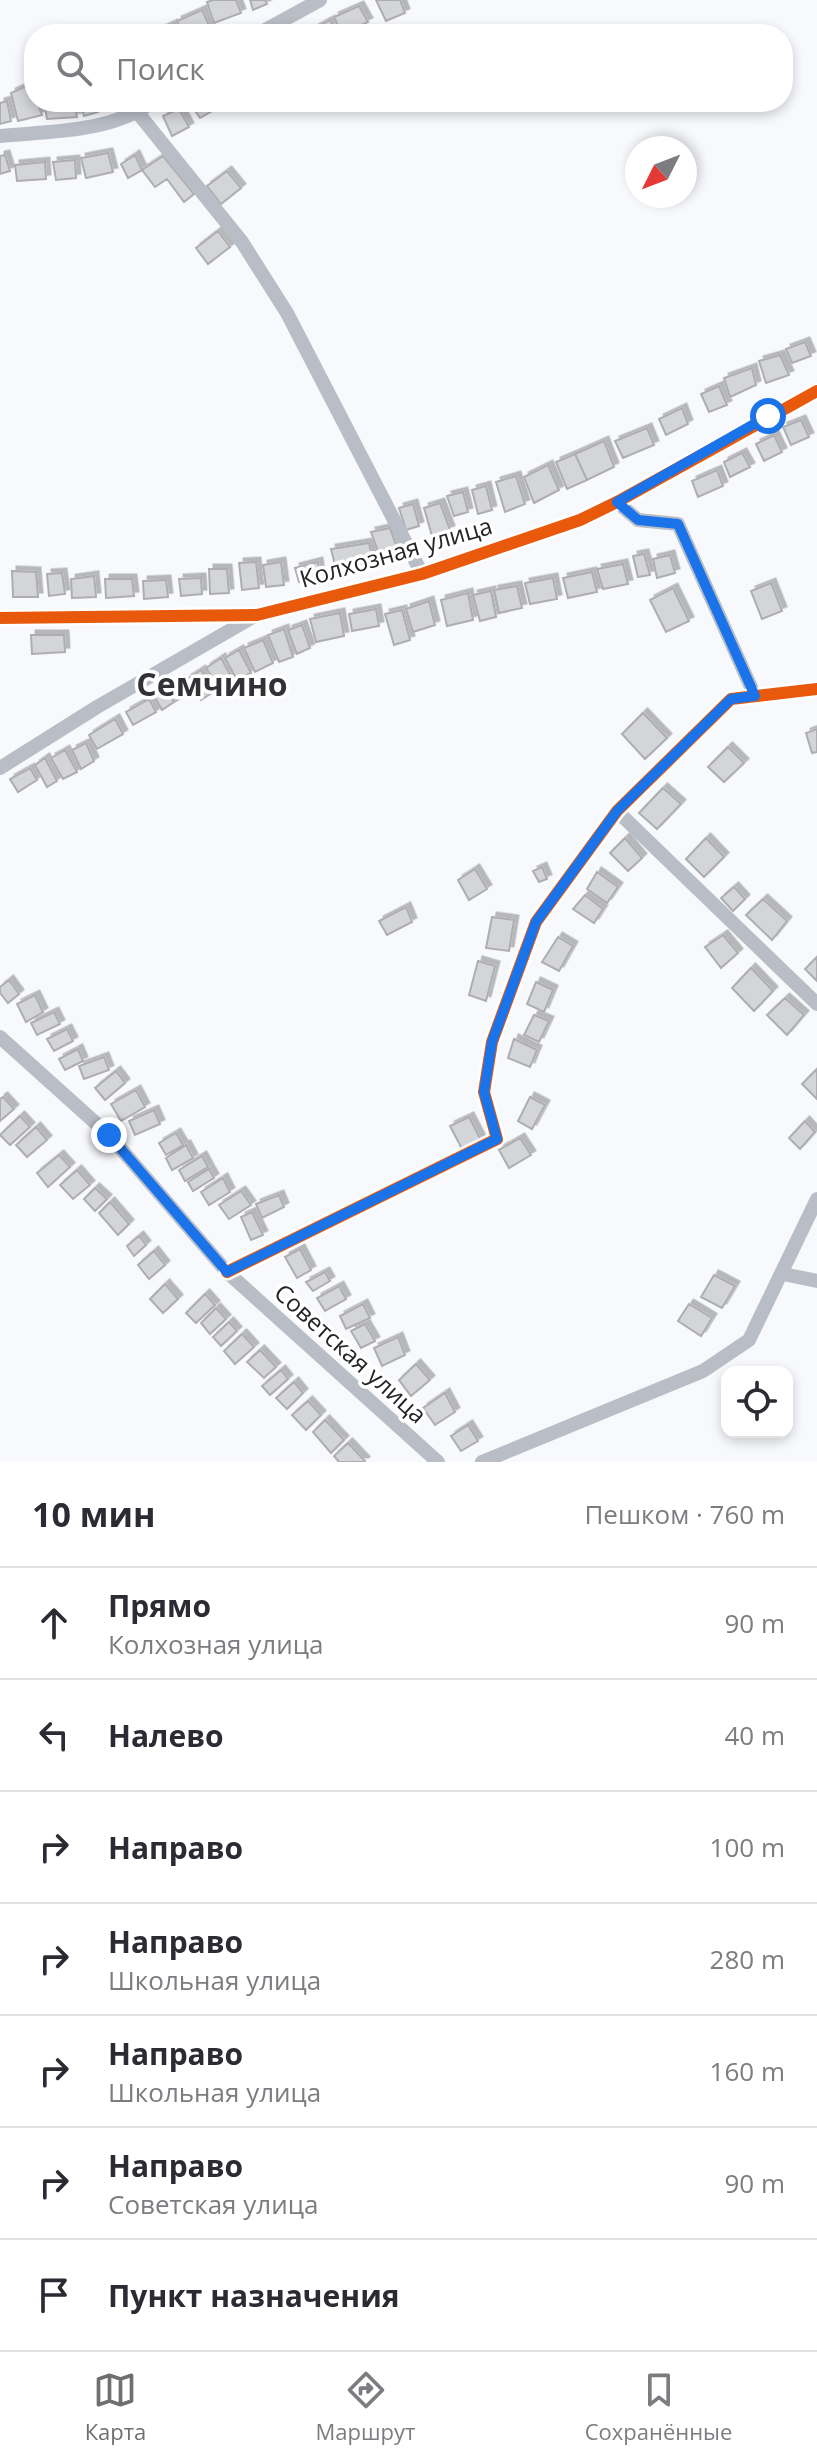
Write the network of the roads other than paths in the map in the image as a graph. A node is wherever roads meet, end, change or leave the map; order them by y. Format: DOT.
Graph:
graph roads {
  1 [pos="320,0"];
  2 [pos="276,24"];
  3 [pos="138,113"];
  4 [pos="0,136"];
  5 [pos="817,391"];
  6 [pos="617,502"];
  7 [pos="422,574"];
  8 [pos="257,615"];
  9 [pos="0,618"];
  10 [pos="817,689"];
  11 [pos="755,696"];
  12 [pos="0,768"];
  13 [pos="617,811"];
  14 [pos="817,1004"];
  15 [pos="0,1037"];
  16 [pos="817,1199"];
  17 [pos="227,1272"];
  18 [pos="783,1274"];
  19 [pos="817,1281"];
  20 [pos="438,1462"];
  21 [pos="482,1462"];
  1 -- 2 [label="street"];
  3 -- 4 [label="street"];
  3 -- 7 [label="street"];
  5 -- 6 [label="street, Колхозная улица"];
  6 -- 7 [label="street, Колхозная улица"];
  6 -- 11 [label="street"];
  7 -- 8 [label="street, Колхозная улица"];
  8 -- 9 [label="street, Колхозная улица"];
  8 -- 12 [label="street, Колхозная улица"];
  10 -- 11 [label="street"];
  11 -- 13 [label="street"];
  13 -- 14 [label="street"];
  13 -- 17 [label="street"];
  15 -- 17 [label="street, Советская улица"];
  16 -- 18 [label="street"];
  17 -- 20 [label="street, Советская улица"];
  18 -- 19 [label="street"];
  18 -- 21 [label="street"];
}
